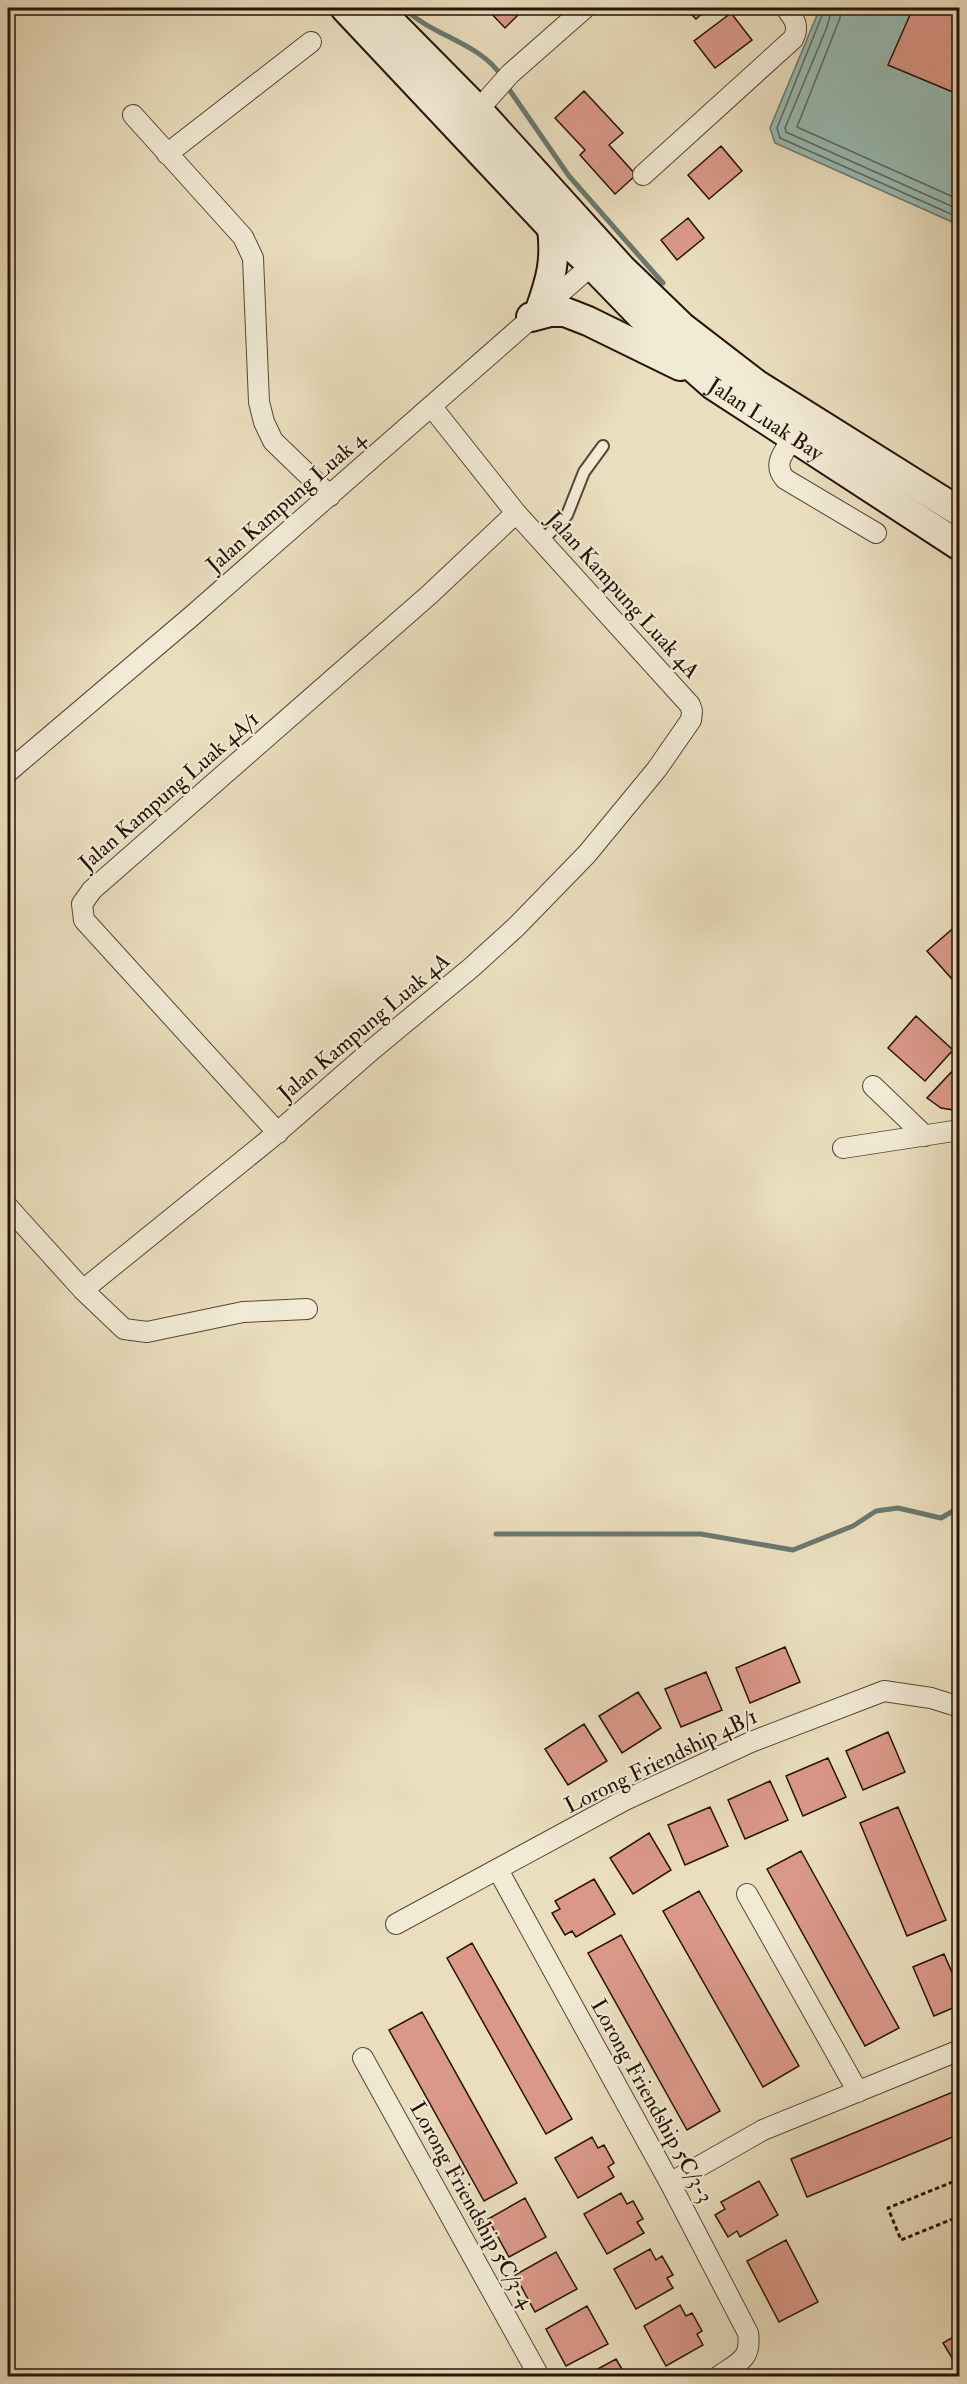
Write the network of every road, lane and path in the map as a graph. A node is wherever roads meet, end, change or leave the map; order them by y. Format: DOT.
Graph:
graph roads {
  1 [pos="345,8"];
  2 [pos="377,8"];
  3 [pos="585,8"];
  4 [pos="786,8"];
  5 [pos="311,42"];
  6 [pos="477,110"];
  7 [pos="133,116"];
  8 [pos="167,154"];
  9 [pos="644,175"];
  10 [pos="552,228"];
  11 [pos="593,251"];
  12 [pos="535,314"];
  13 [pos="714,385"];
  14 [pos="431,406"];
  15 [pos="793,438"];
  16 [pos="603,446"];
  17 [pos="330,496"];
  18 [pos="960,512"];
  19 [pos="516,513"];
  20 [pos="876,532"];
  21 [pos="542,541"];
  22 [pos="960,546"];
  23 [pos="8,772"];
  24 [pos="873,1086"];
  25 [pos="960,1130"];
  26 [pos="925,1136"];
  27 [pos="269,1140"];
  28 [pos="843,1148"];
  29 [pos="8,1207"];
  30 [pos="83,1290"];
  31 [pos="307,1309"];
  32 [pos="960,1707"];
  33 [pos="498,1870"];
  34 [pos="747,1893"];
  35 [pos="396,1924"];
  36 [pos="960,2050"];
  37 [pos="363,2058"];
  38 [pos="858,2092"];
  39 [pos="960,2179"];
  40 [pos="670,2183"];
  41 [pos="960,2216"];
  42 [pos="539,2376"];
  43 [pos="719,2376"];
  1 -- 6 [label="street, Jalan Luak Bay"];
  2 -- 6 [label="street, Jalan Luak Bay"];
  3 -- 6 [label="street"];
  4 -- 9 [label="street"];
  5 -- 8 [label="street"];
  6 -- 10 [label="street, Jalan Luak Bay"];
  6 -- 11 [label="street, Jalan Luak Bay"];
  7 -- 8 [label="street"];
  8 -- 17 [label="street"];
  10 -- 11 [label="street, Jalan Luak Bay"];
  10 -- 12 [label="street"];
  11 -- 12 [label="street, Jalan Kampung Luak 4"];
  11 -- 13 [label="street, Jalan Luak Bay"];
  11 -- 18 [label="street, Jalan Luak Bay"];
  12 -- 13 [label="street"];
  12 -- 14 [label="street, Jalan Kampung Luak 4"];
  13 -- 15 [label="street, Jalan Luak Bay"];
  14 -- 17 [label="street, Jalan Kampung Luak 4"];
  14 -- 19 [label="street, Jalan Kampung Luak 4A"];
  15 -- 20 [label="street"];
  15 -- 22 [label="street, Jalan Luak Bay"];
  16 -- 21 [label="lane"];
  17 -- 23 [label="street, Jalan Kampung Luak 4"];
  19 -- 21 [label="street, Jalan Kampung Luak 4A"];
  19 -- 27 [label="street, Jalan Kampung Luak 4A/1"];
  21 -- 27 [label="street, Jalan Kampung Luak 4A"];
  24 -- 26 [label="street"];
  25 -- 26 [label="street"];
  26 -- 28 [label="street"];
  27 -- 30 [label="street, Jalan Kampung Luak 4A"];
  29 -- 30 [label="street"];
  30 -- 31 [label="street"];
  32 -- 33 [label="street, Lorong Friendship 4B/1"];
  33 -- 35 [label="street, Lorong Friendship 4B/1"];
  33 -- 40 [label="street, Lorong Friendship 5C/3-3"];
  34 -- 38 [label="street"];
  36 -- 38 [label="street"];
  37 -- 42 [label="street, Lorong Friendship 5C/3-4"];
  38 -- 40 [label="street"];
  39 -- 41 [label="path"];
  40 -- 43 [label="street, Lorong Friendship 5C/3-3"];
}
